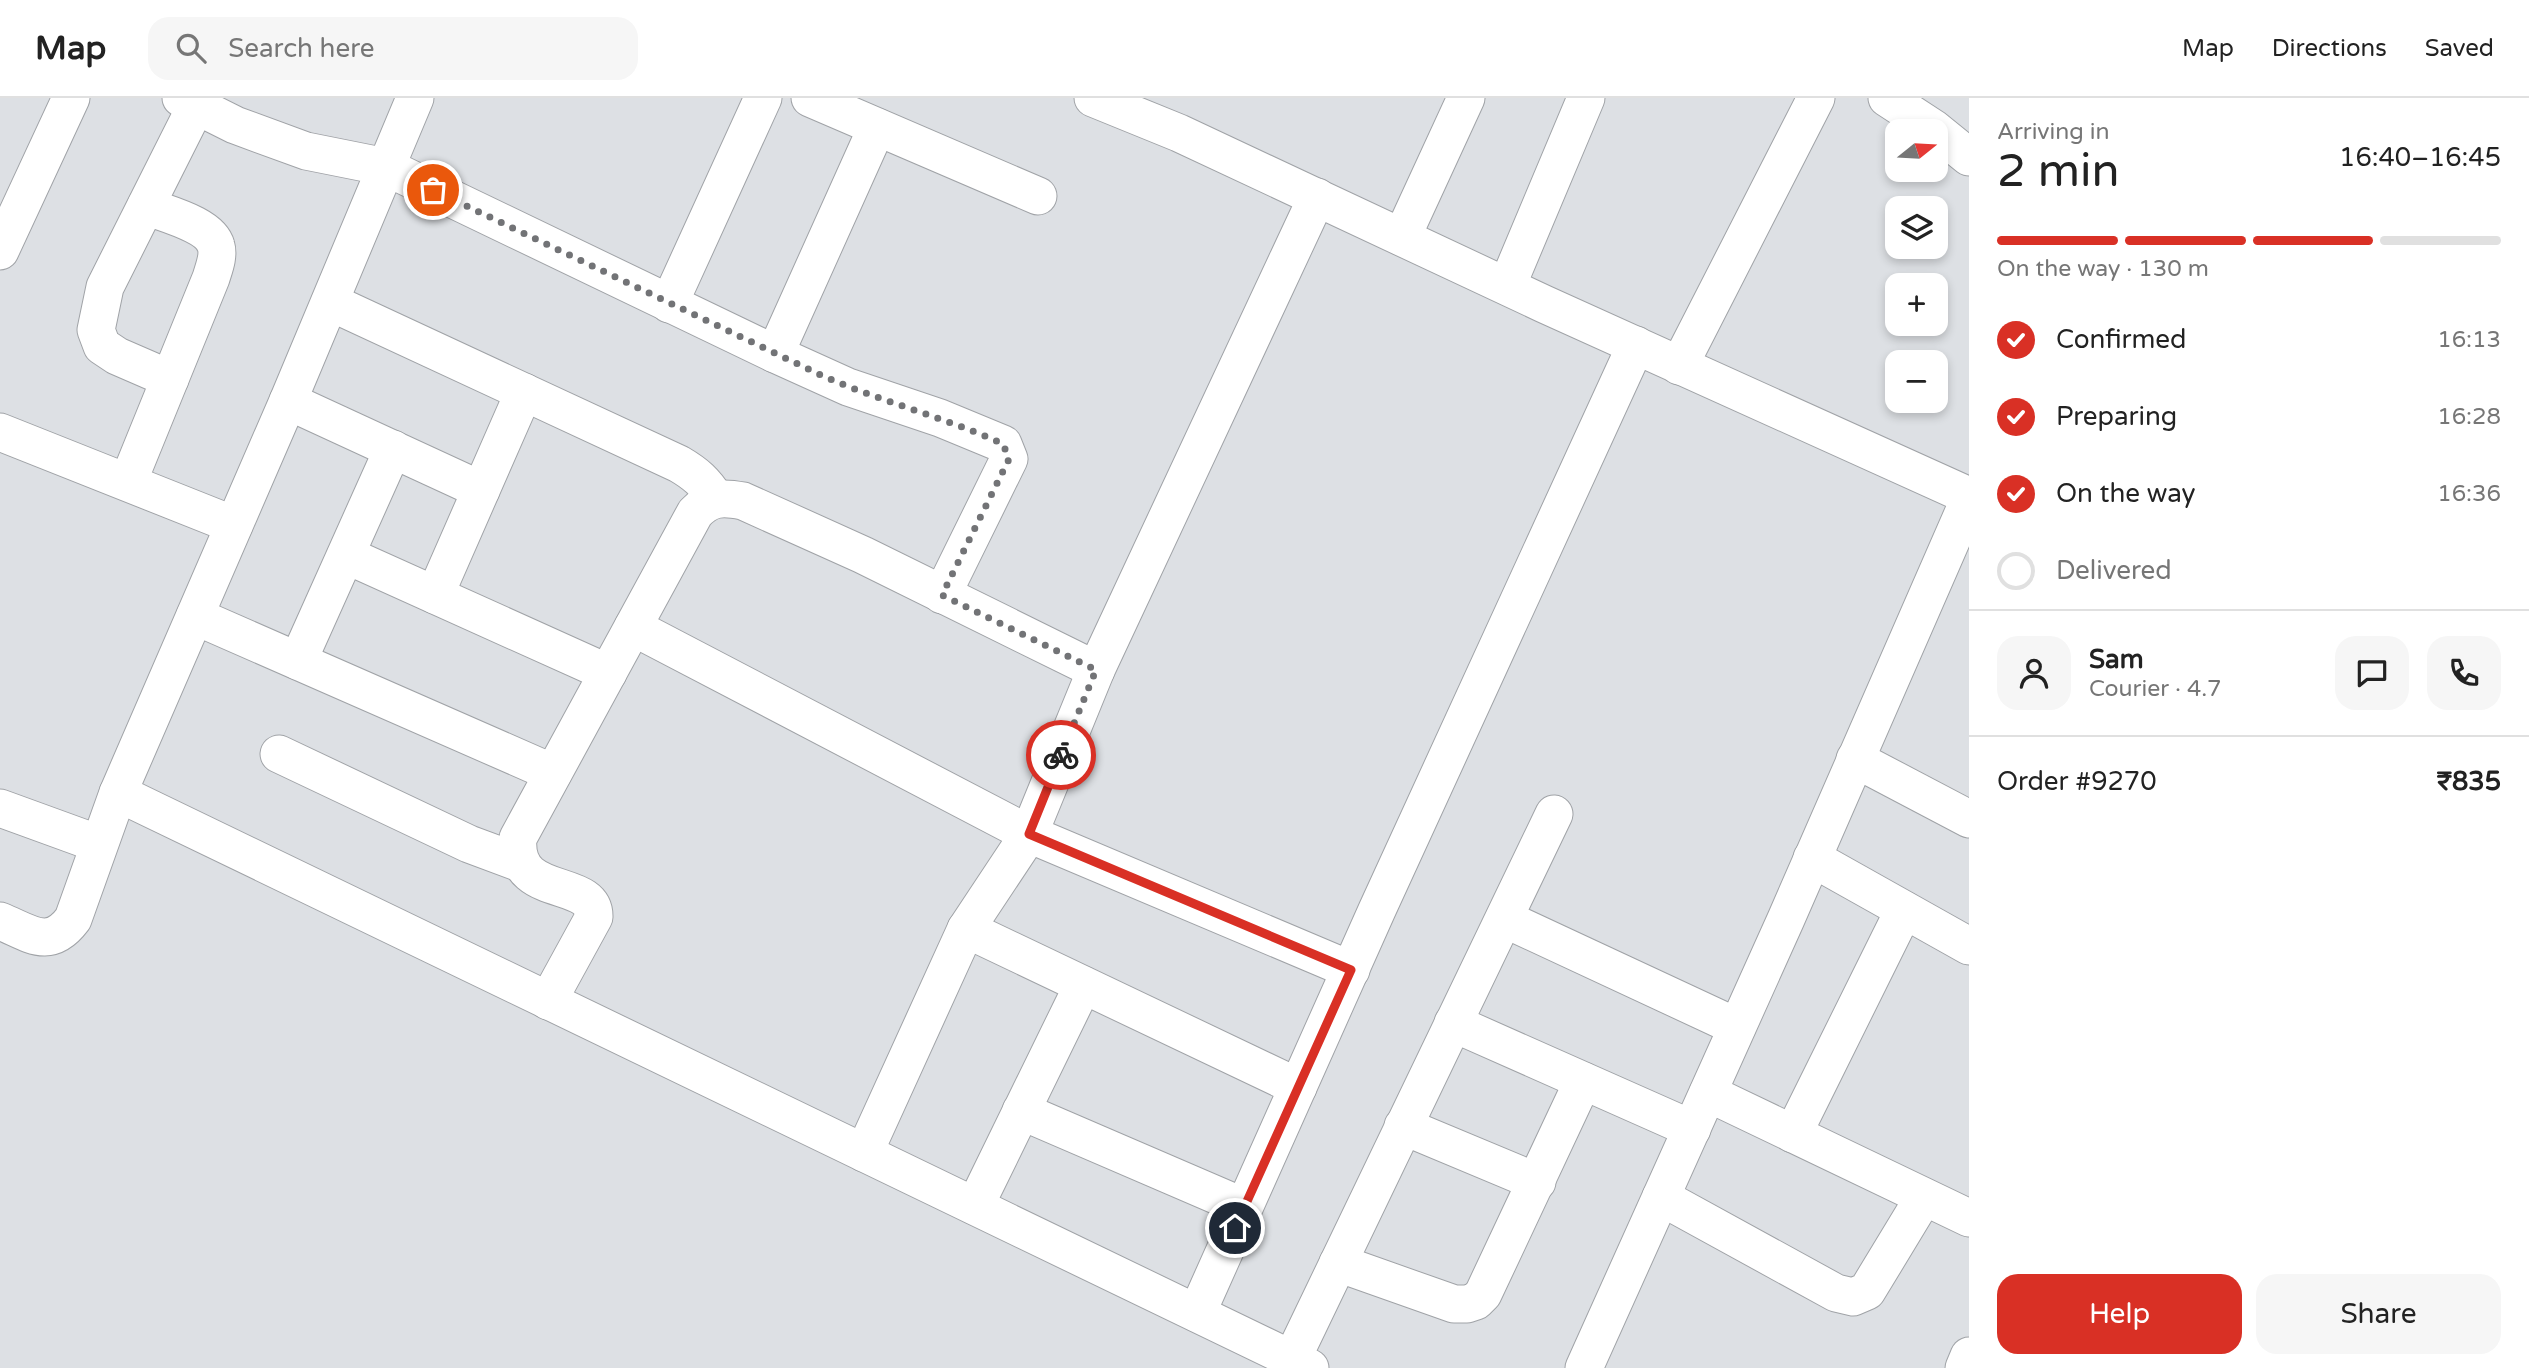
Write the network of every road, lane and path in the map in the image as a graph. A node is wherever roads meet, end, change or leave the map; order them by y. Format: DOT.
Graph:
graph roads {
  1 [pos="71,98"];
  2 [pos="415,98"];
  3 [pos="763,98"];
  4 [pos="810,98"];
  5 [pos="1093,98"];
  6 [pos="1466,98"];
  7 [pos="1586,98"];
  8 [pos="1816,98"];
  9 [pos="1887,98"];
  10 [pos="188,102"];
  11 [pos="877,127"];
  12 [pos="1968,154"];
  13 [pos="386,167"];
  14 [pos="1038,195"];
  15 [pos="1317,197"];
  16 [pos="146,206"];
  17 [pos="1402,237"];
  18 [pos="0,251"];
  19 [pos="1507,286"];
  20 [pos="330,302"];
  21 [pos="669,304"];
  22 [pos="1636,345"];
  23 [pos="775,354"];
  24 [pos="1679,366"];
  25 [pos="170,379"];
  26 [pos="524,392"];
  27 [pos="288,401"];
  28 [pos="0,432"];
  29 [pos="393,449"];
  30 [pos="128,482"];
  31 [pos="481,490"];
  32 [pos="715,498"];
  33 [pos="1969,498"];
  34 [pos="234,525"];
  35 [pos="346,555"];
  36 [pos="435,595"];
  37 [pos="942,595"];
  38 [pos="195,617"];
  39 [pos="633,627"];
  40 [pos="298,662"];
  41 [pos="1096,670"];
  42 [pos="608,673"];
  43 [pos="279,754"];
  44 [pos="1855,760"];
  45 [pos="553,773"];
  46 [pos="118,793"];
  47 [pos="0,808"];
  48 [pos="1554,814"];
  49 [pos="1969,819"];
  50 [pos="1029,834"];
  51 [pos="99,844"];
  52 [pos="1812,858"];
  53 [pos="520,863"];
  54 [pos="1904,910"];
  55 [pos="1505,919"];
  56 [pos="0,921"];
  57 [pos="966,929"];
  58 [pos="1969,946"];
  59 [pos="1351,970"];
  60 [pos="1083,985"];
  61 [pos="548,1001"];
  62 [pos="1453,1023"];
  63 [pos="1737,1027"];
  64 [pos="1583,1081"];
  65 [pos="1298,1087"];
  66 [pos="1708,1093"];
  67 [pos="1021,1111"];
  68 [pos="1403,1126"];
  69 [pos="1692,1129"];
  70 [pos="1793,1134"];
  71 [pos="863,1153"];
  72 [pos="1537,1182"];
  73 [pos="1661,1197"];
  74 [pos="1924,1197"];
  75 [pos="975,1206"];
  76 [pos="1244,1207"];
  77 [pos="1969,1218"];
  78 [pos="1338,1263"];
  79 [pos="1197,1313"];
  80 [pos="1969,1356"];
  81 [pos="1301,1364"];
  82 [pos="1584,1368"];
  83 [pos="1964,1368"];
  1 -- 18 [label="street"];
  2 -- 13 [label="street"];
  3 -- 21 [label="street"];
  4 -- 11 [label="street"];
  5 -- 15 [label="street"];
  6 -- 17 [label="street"];
  7 -- 19 [label="street"];
  8 -- 24 [label="street"];
  9 -- 12 [label="street"];
  10 -- 13 [label="street"];
  10 -- 16 [label="street"];
  11 -- 14 [label="street"];
  11 -- 23 [label="street"];
  13 -- 20 [label="street"];
  13 -- 21 [label="street"];
  15 -- 17 [label="street"];
  15 -- 41 [label="street"];
  16 -- 25 [label="street"];
  16 -- 25 [label="street"];
  17 -- 19 [label="street"];
  19 -- 22 [label="street"];
  20 -- 26 [label="street"];
  20 -- 27 [label="street"];
  21 -- 23 [label="street"];
  22 -- 24 [label="street"];
  22 -- 59 [label="street"];
  23 -- 37 [label="street"];
  24 -- 33 [label="street"];
  25 -- 30 [label="street"];
  26 -- 31 [label="street"];
  26 -- 32 [label="street"];
  27 -- 29 [label="street"];
  27 -- 34 [label="street"];
  28 -- 30 [label="street"];
  29 -- 31 [label="street"];
  29 -- 35 [label="street"];
  30 -- 34 [label="street"];
  31 -- 36 [label="street"];
  32 -- 37 [label="street"];
  32 -- 39 [label="street"];
  33 -- 44 [label="street"];
  34 -- 38 [label="street"];
  35 -- 36 [label="street"];
  35 -- 40 [label="street"];
  36 -- 42 [label="street"];
  37 -- 41 [label="street"];
  38 -- 40 [label="street"];
  38 -- 46 [label="street"];
  39 -- 42 [label="street"];
  39 -- 50 [label="street"];
  40 -- 45 [label="street"];
  41 -- 50 [label="street"];
  42 -- 45 [label="street"];
  43 -- 53 [label="street"];
  44 -- 49 [label="street"];
  44 -- 52 [label="street"];
  45 -- 53 [label="street"];
  46 -- 51 [label="street"];
  46 -- 61 [label="street"];
  47 -- 51 [label="street"];
  48 -- 55 [label="street"];
  50 -- 57 [label="street"];
  50 -- 59 [label="street"];
  51 -- 56 [label="street"];
  52 -- 54 [label="street"];
  52 -- 63 [label="street"];
  53 -- 61 [label="street"];
  54 -- 58 [label="street"];
  54 -- 70 [label="street"];
  55 -- 62 [label="street"];
  55 -- 63 [label="street"];
  57 -- 60 [label="street"];
  57 -- 71 [label="street"];
  59 -- 65 [label="street"];
  60 -- 65 [label="street"];
  60 -- 67 [label="street"];
  61 -- 71 [label="street"];
  62 -- 64 [label="street"];
  62 -- 68 [label="street"];
  63 -- 66 [label="street"];
  64 -- 69 [label="street"];
  64 -- 72 [label="street"];
  65 -- 76 [label="street"];
  66 -- 69 [label="street"];
  66 -- 70 [label="street"];
  67 -- 75 [label="street"];
  67 -- 76 [label="street"];
  68 -- 72 [label="street"];
  68 -- 78 [label="street"];
  69 -- 73 [label="street"];
  70 -- 74 [label="street"];
  71 -- 75 [label="street"];
  72 -- 78 [label="street"];
  73 -- 74 [label="street"];
  73 -- 82 [label="street"];
  74 -- 77 [label="street"];
  75 -- 79 [label="street"];
  76 -- 79 [label="street"];
  78 -- 81 [label="street"];
  79 -- 81 [label="street"];
  80 -- 83 [label="street"];
}
